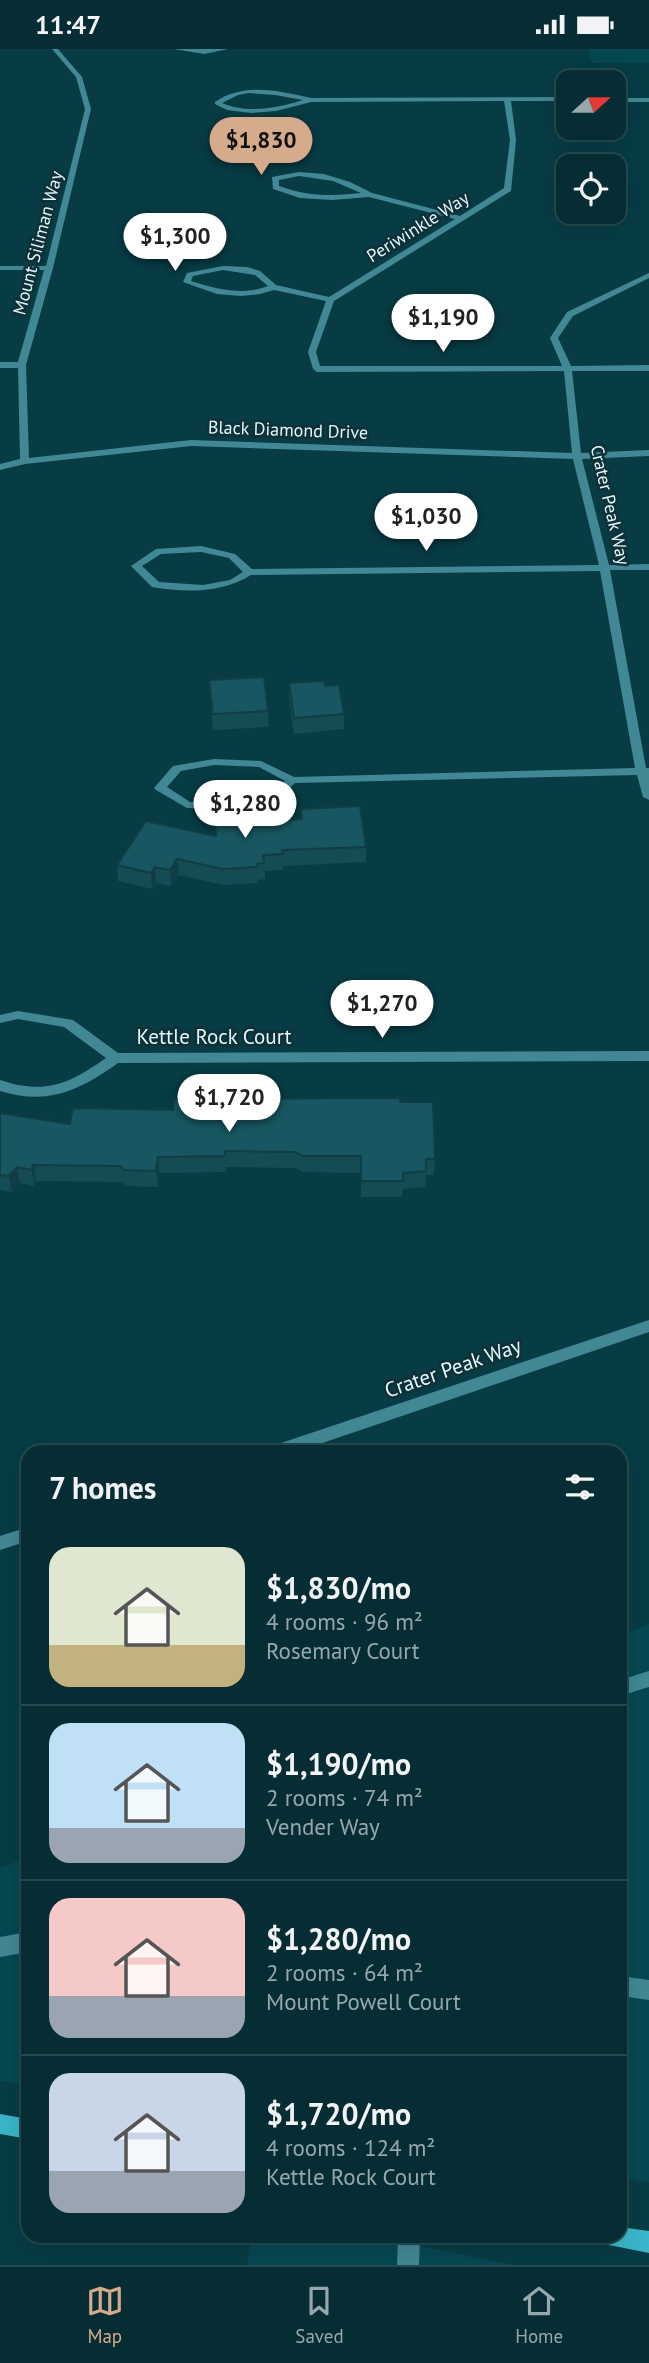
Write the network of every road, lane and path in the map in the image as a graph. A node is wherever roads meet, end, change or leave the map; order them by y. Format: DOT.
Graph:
graph roads {
  1 [pos="55,49"];
  2 [pos="177,49"];
  3 [pos="225,49"];
  4 [pos="506,99"];
  5 [pos="556,99"];
  6 [pos="311,100"];
  7 [pos="626,100"];
  8 [pos="649,100"];
  9 [pos="369,195"];
  10 [pos="463,219"];
  11 [pos="0,268"];
  12 [pos="49,268"];
  13 [pos="649,275"];
  14 [pos="273,287"];
  15 [pos="330,300"];
  16 [pos="0,365"];
  17 [pos="22,365"];
  18 [pos="649,368"];
  19 [pos="568,369"];
  20 [pos="649,453"];
  21 [pos="576,456"];
  22 [pos="25,461"];
  23 [pos="0,467"];
  24 [pos="604,566"];
  25 [pos="649,567"];
  26 [pos="248,572"];
  27 [pos="645,770"];
  28 [pos="292,781"];
  29 [pos="649,797"];
  30 [pos="0,1019"];
  31 [pos="649,1056"];
  32 [pos="115,1058"];
  33 [pos="0,1085"];
  34 [pos="649,1326"];
  35 [pos="296,1445"];
  36 [pos="21,1536"];
  37 [pos="0,1543"];
  38 [pos="649,1679"];
  39 [pos="627,1686"];
  40 [pos="21,1943"];
  41 [pos="0,1947"];
  42 [pos="627,1987"];
  43 [pos="649,1990"];
  44 [pos="0,2124"];
  45 [pos="21,2128"];
  46 [pos="627,2239"];
  47 [pos="649,2242"];
  48 [pos="409,2243"];
  49 [pos="408,2265"];
  1 -- 12 [label="street, Mount Siliman Way"];
  2 -- 3 [label="street"];
  4 -- 5 [label="street"];
  4 -- 6 [label="street"];
  4 -- 10 [label="street, Periwinkle Way"];
  6 -- 6 [label="street"];
  7 -- 8 [label="street"];
  9 -- 9 [label="street"];
  9 -- 10 [label="street"];
  10 -- 15 [label="street, Periwinkle Way"];
  11 -- 12 [label="street"];
  12 -- 17 [label="street, Mount Siliman Way"];
  13 -- 19 [label="street, Crater Peak Way"];
  14 -- 14 [label="street"];
  14 -- 15 [label="street"];
  15 -- 19 [label="street"];
  16 -- 17 [label="street"];
  17 -- 22 [label="street, Mount Siliman Way"];
  18 -- 19 [label="street"];
  19 -- 21 [label="street, Crater Peak Way"];
  20 -- 21 [label="street, Black Diamond Drive"];
  21 -- 22 [label="street, Black Diamond Drive"];
  21 -- 24 [label="street, Crater Peak Way"];
  22 -- 23 [label="street, Black Diamond Drive"];
  24 -- 25 [label="street"];
  24 -- 26 [label="street"];
  24 -- 27 [label="street, Crater Peak Way"];
  26 -- 26 [label="street"];
  27 -- 28 [label="street"];
  27 -- 29 [label="street, Crater Peak Way"];
  28 -- 28 [label="street"];
  30 -- 32 [label="street, Kettle Rock Court"];
  31 -- 32 [label="street, Kettle Rock Court"];
  32 -- 33 [label="street, Kettle Rock Court"];
  34 -- 35 [label="street, Crater Peak Way"];
  36 -- 37 [label="street"];
  38 -- 39 [label="street"];
  40 -- 41 [label="street"];
  42 -- 43 [label="street"];
  44 -- 45 [label="street"];
  46 -- 47 [label="street"];
  48 -- 49 [label="street"];
}
